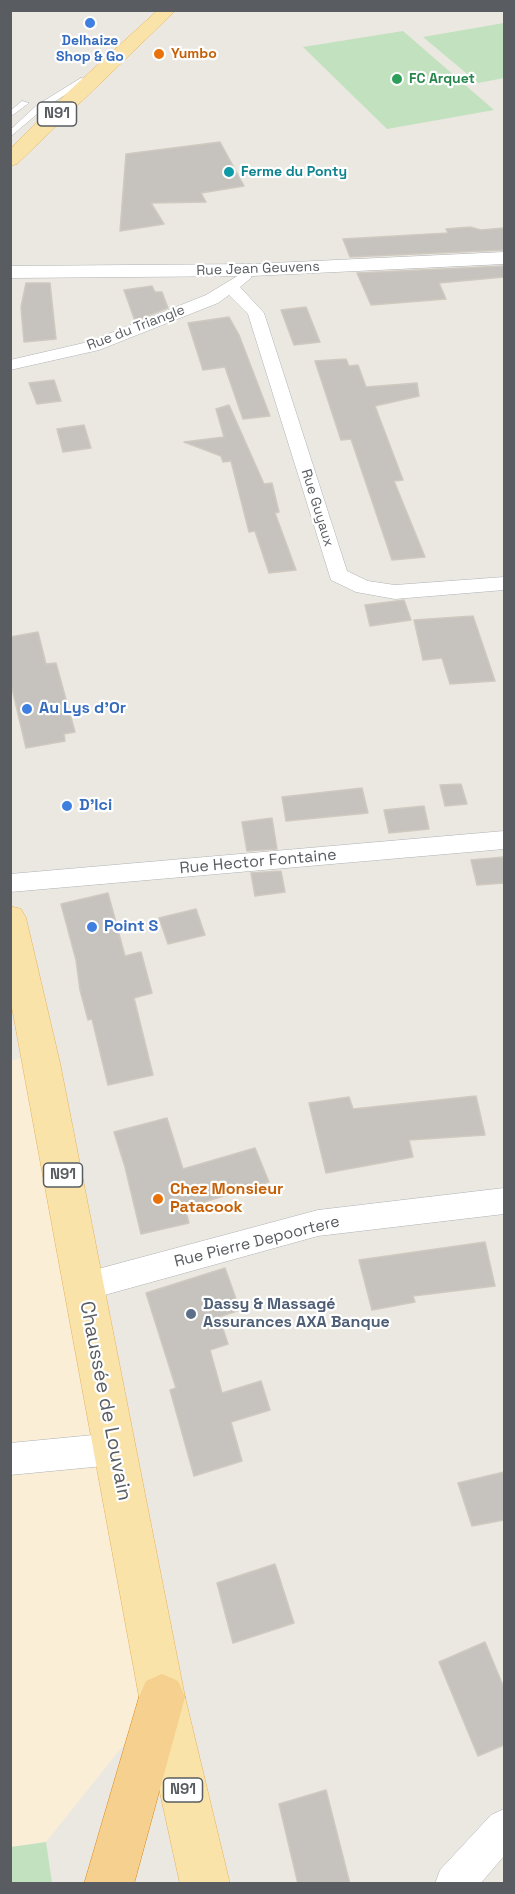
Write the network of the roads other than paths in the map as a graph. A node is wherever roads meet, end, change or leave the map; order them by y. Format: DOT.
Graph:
graph roads {
  1 [pos="153,10"];
  2 [pos="161,10"];
  3 [pos="168,10"];
  4 [pos="84,80"];
  5 [pos="62,94"];
  6 [pos="25,103"];
  7 [pos="10,115"];
  8 [pos="10,135"];
  9 [pos="10,142"];
  10 [pos="10,151"];
  11 [pos="10,160"];
  12 [pos="504,258"];
  13 [pos="252,270"];
  14 [pos="10,272"];
  15 [pos="232,288"];
  16 [pos="10,365"];
  17 [pos="504,584"];
  18 [pos="504,840"];
  19 [pos="10,884"];
  20 [pos="10,918"];
  21 [pos="504,1202"];
  22 [pos="83,1287"];
  23 [pos="114,1449"];
  24 [pos="10,1459"];
  25 [pos="162,1697"];
  26 [pos="504,1828"];
  27 [pos="109,1884"];
  28 [pos="205,1884"];
  29 [pos="453,1884"];
  1 -- 5 [label="main road, N91"];
  2 -- 4 [label="lane, N91"];
  3 -- 11 [label="main road, N91"];
  4 -- 5 [label="lane"];
  4 -- 10 [label="lane, N91"];
  5 -- 8 [label="lane"];
  5 -- 9 [label="main road, N91"];
  6 -- 7 [label="lane"];
  12 -- 13 [label="street, Rue Jean Geuvens"];
  13 -- 14 [label="street, Rue Jean Geuvens"];
  13 -- 15 [label="street, Rue du Triangle"];
  15 -- 16 [label="street, Rue du Triangle"];
  15 -- 17 [label="street, Rue Guyaux"];
  18 -- 19 [label="street, Rue Hector Fontaine"];
  20 -- 22 [label="main road, Chaussée de Louvain / N91"];
  21 -- 22 [label="street, Rue Pierre Depoortere"];
  22 -- 23 [label="main road, Chaussée de Louvain / N91"];
  23 -- 24 [label="street"];
  23 -- 25 [label="main road, Chaussée de Louvain / N91"];
  25 -- 27 [label="highway"];
  25 -- 28 [label="main road, Chaussée de Louvain / N91"];
  26 -- 29 [label="street"];
}
